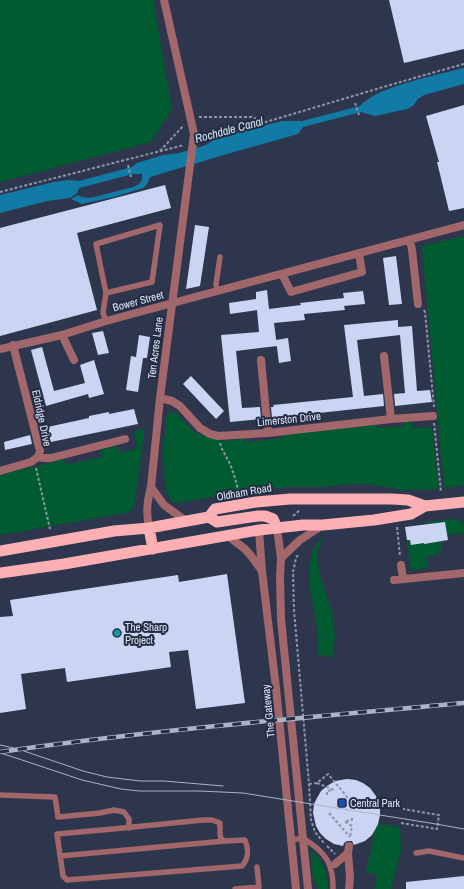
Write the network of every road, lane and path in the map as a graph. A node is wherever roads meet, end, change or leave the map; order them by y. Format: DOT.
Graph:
graph roads {
  1 [pos="164,0"];
  2 [pos="464,64"];
  3 [pos="355,103"];
  4 [pos="359,115"];
  5 [pos="190,117"];
  6 [pos="264,123"];
  7 [pos="195,138"];
  8 [pos="189,143"];
  9 [pos="160,151"];
  10 [pos="128,165"];
  11 [pos="131,177"];
  12 [pos="0,192"];
  13 [pos="464,225"];
  14 [pos="410,240"];
  15 [pos="359,253"];
  16 [pos="220,257"];
  17 [pos="282,274"];
  18 [pos="217,290"];
  19 [pos="106,294"];
  20 [pos="172,303"];
  21 [pos="418,304"];
  22 [pos="106,321"];
  23 [pos="62,335"];
  24 [pos="13,345"];
  25 [pos="0,349"];
  26 [pos="384,356"];
  27 [pos="74,360"];
  28 [pos="261,360"];
  29 [pos="160,398"];
  30 [pos="433,416"];
  31 [pos="391,419"];
  32 [pos="268,433"];
  33 [pos="218,436"];
  34 [pos="125,439"];
  35 [pos="36,458"];
  36 [pos="0,471"];
  37 [pos="151,487"];
  38 [pos="441,492"];
  39 [pos="239,495"];
  40 [pos="256,502"];
  41 [pos="464,502"];
  42 [pos="425,506"];
  43 [pos="301,509"];
  44 [pos="258,516"];
  45 [pos="209,517"];
  46 [pos="290,519"];
  47 [pos="186,521"];
  48 [pos="323,524"];
  49 [pos="396,524"];
  50 [pos="149,528"];
  51 [pos="277,528"];
  52 [pos="50,529"];
  53 [pos="259,530"];
  54 [pos="228,536"];
  55 [pos="153,549"];
  56 [pos="0,550"];
  57 [pos="300,554"];
  58 [pos="281,558"];
  59 [pos="401,565"];
  60 [pos="262,571"];
  61 [pos="0,573"];
  62 [pos="464,573"];
  63 [pos="394,580"];
  64 [pos="403,580"];
  65 [pos="317,783"];
  66 [pos="309,784"];
  67 [pos="0,795"];
  68 [pos="327,795"];
  69 [pos="348,798"];
  70 [pos="403,809"];
  71 [pos="329,814"];
  72 [pos="352,817"];
  73 [pos="401,823"];
  74 [pos="129,828"];
  75 [pos="303,838"];
  76 [pos="292,840"];
  77 [pos="225,841"];
  78 [pos="416,853"];
  79 [pos="343,855"];
  80 [pos="60,856"];
  81 [pos="464,858"];
  82 [pos="257,867"];
  83 [pos="235,889"];
  84 [pos="296,889"];
  85 [pos="308,889"];
  86 [pos="333,889"];
  87 [pos="349,889"];
  1 -- 5 [label="street"];
  2 -- 6 [label="path"];
  3 -- 4 [label="path"];
  5 -- 6 [label="path"];
  5 -- 7 [label="street"];
  5 -- 9 [label="path"];
  6 -- 7 [label="path"];
  7 -- 20 [label="street, Ten Acres Lane"];
  8 -- 9 [label="path"];
  9 -- 12 [label="path"];
  10 -- 11 [label="path"];
  13 -- 14 [label="street, Bower Street"];
  14 -- 15 [label="street, Bower Street"];
  14 -- 21 [label="street"];
  15 -- 17 [label="street, Bower Street"];
  15 -- 17 [label="street"];
  16 -- 18 [label="lane"];
  17 -- 18 [label="street, Bower Street"];
  18 -- 20 [label="street, Bower Street"];
  19 -- 19 [label="lane"];
  19 -- 22 [label="lane"];
  20 -- 22 [label="street, Bower Street"];
  20 -- 29 [label="street, Ten Acres Lane"];
  21 -- 30 [label="path"];
  22 -- 23 [label="street, Bower Street"];
  23 -- 24 [label="street, Bower Street"];
  23 -- 27 [label="street"];
  24 -- 25 [label="street, Bower Street"];
  24 -- 35 [label="street, Eldridge Drive"];
  26 -- 31 [label="street"];
  28 -- 32 [label="street"];
  29 -- 33 [label="street, Limerston Drive"];
  29 -- 37 [label="street, Ten Acres Lane"];
  30 -- 31 [label="street, Limerston Drive"];
  30 -- 38 [label="path"];
  31 -- 32 [label="street, Limerston Drive"];
  32 -- 33 [label="street, Limerston Drive"];
  33 -- 39 [label="path"];
  34 -- 35 [label="street"];
  35 -- 36 [label="street, Eldridge Drive"];
  35 -- 52 [label="path"];
  37 -- 47 [label="street"];
  37 -- 50 [label="street, Ten Acres Lane"];
  40 -- 42 [label="highway, Oldham Road"];
  40 -- 44 [label="highway"];
  40 -- 45 [label="highway, Oldham Road"];
  41 -- 42 [label="highway, Oldham Road"];
  42 -- 48 [label="highway, Oldham Road"];
  43 -- 46 [label="path"];
  44 -- 45 [label="highway"];
  44 -- 51 [label="highway"];
  44 -- 53 [label="highway"];
  45 -- 47 [label="highway, Oldham Road"];
  47 -- 50 [label="highway, Oldham Road"];
  48 -- 51 [label="highway, Oldham Road"];
  48 -- 58 [label="street"];
  49 -- 59 [label="path"];
  50 -- 55 [label="highway"];
  50 -- 56 [label="highway, Oldham Road"];
  51 -- 53 [label="highway, Oldham Road"];
  51 -- 58 [label="street, The Gateway"];
  53 -- 54 [label="highway, Oldham Road"];
  53 -- 60 [label="street, The Gateway"];
  54 -- 55 [label="highway, Oldham Road"];
  54 -- 60 [label="street"];
  55 -- 61 [label="highway, Oldham Road"];
  57 -- 66 [label="path"];
  58 -- 75 [label="street, The Gateway"];
  59 -- 64 [label="street"];
  60 -- 76 [label="street, The Gateway"];
  62 -- 64 [label="street"];
  63 -- 64 [label="street"];
  65 -- 66 [label="path"];
  65 -- 68 [label="path"];
  65 -- 69 [label="path"];
  66 -- 79 [label="path"];
  67 -- 74 [label="lane"];
  70 -- 73 [label="path"];
  71 -- 72 [label="path"];
  74 -- 77 [label="lane"];
  74 -- 80 [label="lane"];
  75 -- 76 [label="lane"];
  75 -- 85 [label="street, The Gateway"];
  75 -- 86 [label="lane"];
  76 -- 84 [label="street, The Gateway"];
  77 -- 80 [label="lane"];
  77 -- 80 [label="lane"];
  78 -- 81 [label="lane"];
  79 -- 87 [label="street"];
  82 -- 83 [label="lane"];
}
